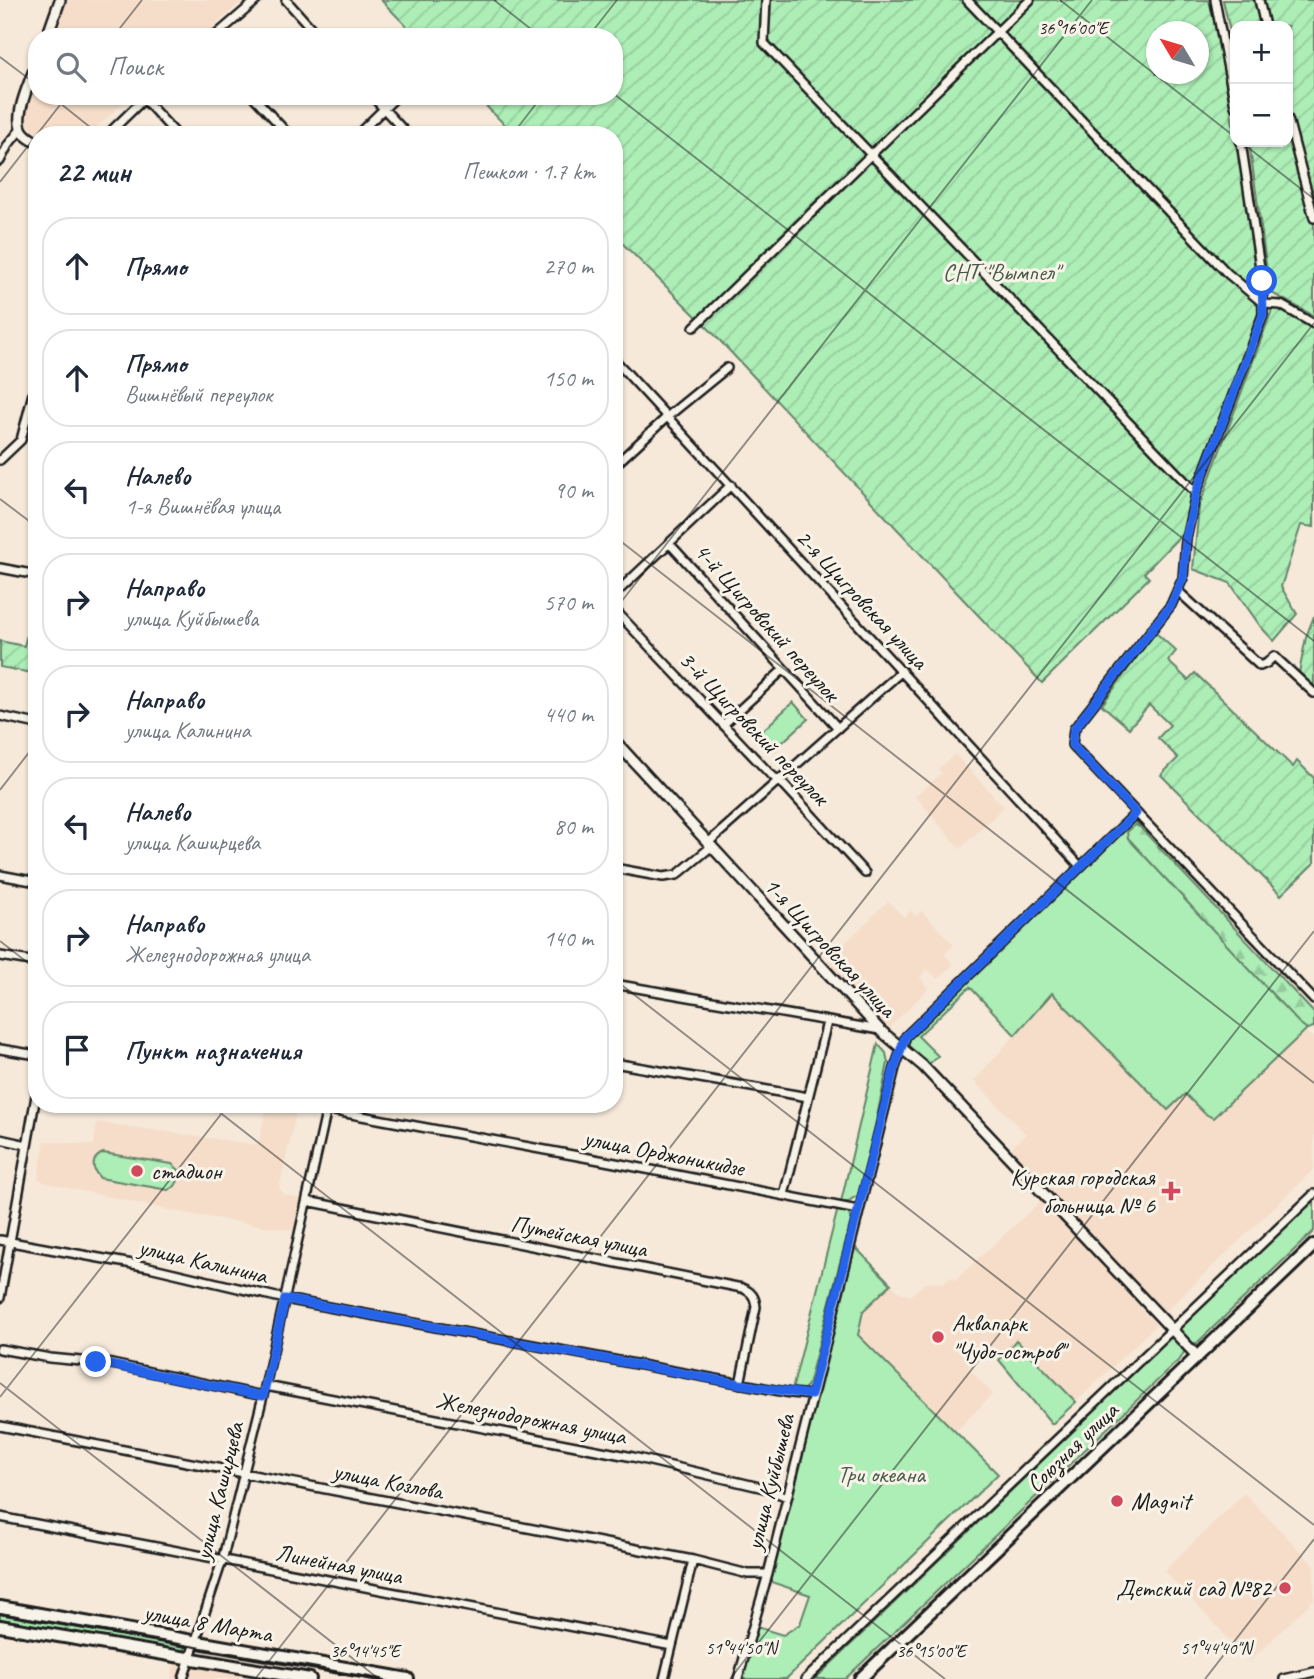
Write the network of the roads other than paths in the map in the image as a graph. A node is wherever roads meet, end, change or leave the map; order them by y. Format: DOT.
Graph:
graph roads {
  1 [pos="60,0"];
  2 [pos="257,0"];
  3 [pos="286,0"];
  4 [pos="766,0"];
  5 [pos="967,0"];
  6 [pos="1030,0"];
  7 [pos="1215,0"];
  8 [pos="1259,0"];
  9 [pos="1264,21"];
  10 [pos="50,28"];
  11 [pos="225,28"];
  12 [pos="311,28"];
  13 [pos="998,31"];
  14 [pos="1231,84"];
  15 [pos="28,89"];
  16 [pos="139,105"];
  17 [pos="152,105"];
  18 [pos="261,105"];
  19 [pos="380,105"];
  20 [pos="388,105"];
  21 [pos="384,109"];
  22 [pos="116,126"];
  23 [pos="169,126"];
  24 [pos="281,126"];
  25 [pos="366,126"];
  26 [pos="400,126"];
  27 [pos="21,129"];
  28 [pos="28,135"];
  29 [pos="1293,138"];
  30 [pos="1242,147"];
  31 [pos="872,155"];
  32 [pos="0,162"];
  33 [pos="1314,218"];
  34 [pos="1264,304"];
  35 [pos="1314,324"];
  36 [pos="694,327"];
  37 [pos="727,368"];
  38 [pos="623,369"];
  39 [pos="28,413"];
  40 [pos="667,417"];
  41 [pos="623,458"];
  42 [pos="0,460"];
  43 [pos="731,485"];
  44 [pos="1196,493"];
  45 [pos="669,543"];
  46 [pos="0,568"];
  47 [pos="28,573"];
  48 [pos="623,586"];
  49 [pos="1178,591"];
  50 [pos="623,619"];
  51 [pos="784,669"];
  52 [pos="902,671"];
  53 [pos="1314,693"];
  54 [pos="0,716"];
  55 [pos="28,722"];
  56 [pos="723,725"];
  57 [pos="838,728"];
  58 [pos="623,750"];
  59 [pos="777,780"];
  60 [pos="1136,813"];
  61 [pos="710,844"];
  62 [pos="1080,866"];
  63 [pos="623,870"];
  64 [pos="865,873"];
  65 [pos="0,875"];
  66 [pos="28,880"];
  67 [pos="0,956"];
  68 [pos="28,961"];
  69 [pos="623,986"];
  70 [pos="1314,1000"];
  71 [pos="827,1022"];
  72 [pos="880,1030"];
  73 [pos="900,1048"];
  74 [pos="0,1049"];
  75 [pos="28,1054"];
  76 [pos="623,1065"];
  77 [pos="808,1097"];
  78 [pos="33,1113"];
  79 [pos="327,1113"];
  80 [pos="359,1113"];
  81 [pos="0,1139"];
  82 [pos="27,1145"];
  83 [pos="1314,1194"];
  84 [pos="784,1195"];
  85 [pos="307,1201"];
  86 [pos="858,1210"];
  87 [pos="0,1240"];
  88 [pos="9,1242"];
  89 [pos="1314,1245"];
  90 [pos="0,1298"];
  91 [pos="285,1299"];
  92 [pos="1170,1330"];
  93 [pos="0,1349"];
  94 [pos="1197,1356"];
  95 [pos="740,1384"];
  96 [pos="266,1386"];
  97 [pos="811,1395"];
  98 [pos="263,1396"];
  99 [pos="0,1426"];
  100 [pos="243,1472"];
  101 [pos="787,1497"];
  102 [pos="0,1517"];
  103 [pos="693,1560"];
  104 [pos="222,1561"];
  105 [pos="768,1574"];
  106 [pos="0,1607"];
  107 [pos="0,1626"];
  108 [pos="196,1642"];
  109 [pos="672,1646"];
  110 [pos="189,1658"];
  111 [pos="1314,1672"];
  112 [pos="184,1679"];
  113 [pos="310,1679"];
  114 [pos="408,1679"];
  115 [pos="664,1679"];
  116 [pos="738,1679"];
  117 [pos="806,1679"];
  118 [pos="860,1679"];
  119 [pos="1284,1679"];
  1 -- 10 [label="street"];
  2 -- 11 [label="street"];
  3 -- 12 [label="street"];
  4 -- 31 [label="street"];
  5 -- 13 [label="street"];
  6 -- 13 [label="street"];
  7 -- 14 [label="street"];
  8 -- 9 [label="street"];
  13 -- 31 [label="street"];
  13 -- 34 [label="street"];
  15 -- 27 [label="street"];
  16 -- 22 [label="street"];
  17 -- 23 [label="street"];
  18 -- 24 [label="street"];
  19 -- 21 [label="street"];
  20 -- 21 [label="street"];
  21 -- 25 [label="street"];
  21 -- 26 [label="street"];
  27 -- 28 [label="street"];
  27 -- 32 [label="street"];
  29 -- 33 [label="street"];
  30 -- 34 [label="street"];
  31 -- 36 [label="street"];
  31 -- 44 [label="street"];
  34 -- 35 [label="street"];
  34 -- 44 [label="street"];
  37 -- 40 [label="street"];
  38 -- 40 [label="street, 2-я Щигровская улица"];
  39 -- 42 [label="street"];
  40 -- 41 [label="street"];
  40 -- 43 [label="street, 2-я Щигровская улица"];
  43 -- 45 [label="street"];
  43 -- 52 [label="street, 2-я Щигровская улица"];
  44 -- 49 [label="street"];
  45 -- 48 [label="street"];
  45 -- 51 [label="street, 4-й Щигровский переулок"];
  46 -- 47 [label="street"];
  49 -- 53 [label="street"];
  49 -- 60 [label="street"];
  50 -- 56 [label="street, 3-й Щигровский переулок"];
  51 -- 56 [label="street"];
  51 -- 57 [label="street, 4-й Щигровский переулок"];
  52 -- 57 [label="street"];
  52 -- 62 [label="street, 2-я Щигровская улица"];
  54 -- 55 [label="street"];
  56 -- 59 [label="street, 3-й Щигровский переулок"];
  57 -- 59 [label="street"];
  58 -- 61 [label="street, 1-я Щигровская улица"];
  59 -- 61 [label="street"];
  59 -- 64 [label="street, 3-й Щигровский переулок"];
  60 -- 62 [label="street, улица Куйбышева"];
  60 -- 70 [label="street"];
  61 -- 63 [label="street"];
  61 -- 72 [label="street, 1-я Щигровская улица"];
  62 -- 73 [label="street, улица Куйбышева"];
  65 -- 66 [label="street"];
  67 -- 68 [label="street"];
  69 -- 71 [label="street"];
  71 -- 72 [label="street"];
  71 -- 77 [label="street"];
  72 -- 73 [label="street, 1-я Щигровская улица"];
  73 -- 86 [label="street, улица Куйбышева"];
  73 -- 92 [label="street, 1-я Щигровская улица"];
  74 -- 75 [label="street"];
  76 -- 77 [label="street"];
  77 -- 84 [label="street"];
  78 -- 82 [label="street"];
  79 -- 85 [label="street, улица Каширцева"];
  80 -- 84 [label="street, улица Орджоникидзе"];
  81 -- 82 [label="street"];
  82 -- 88 [label="street"];
  83 -- 92 [label="street"];
  84 -- 86 [label="street, улица Орджоникидзе"];
  85 -- 91 [label="street, улица Каширцева"];
  85 -- 95 [label="street, Путейская улица"];
  86 -- 97 [label="street, улица Куйбышева"];
  87 -- 88 [label="street, улица Калинина"];
  88 -- 90 [label="street"];
  88 -- 91 [label="street, улица Калинина"];
  89 -- 94 [label="main road, Союзная улица"];
  91 -- 95 [label="street, улица Калинина"];
  91 -- 96 [label="street, улица Каширцева"];
  92 -- 94 [label="street, 1-я Щигровская улица"];
  92 -- 117 [label="street"];
  93 -- 98 [label="street"];
  94 -- 118 [label="main road, Союзная улица"];
  95 -- 97 [label="street, улица Калинина"];
  96 -- 98 [label="street, улица Каширцева"];
  96 -- 101 [label="street, Железнодорожная улица"];
  97 -- 101 [label="street, улица Куйбышева"];
  98 -- 100 [label="street, улица Каширцева"];
  99 -- 100 [label="street, улица Козлова"];
  100 -- 103 [label="street, улица Козлова"];
  100 -- 104 [label="street, улица Каширцева"];
  101 -- 105 [label="street, улица Куйбышева"];
  102 -- 104 [label="street, Линейная улица"];
  103 -- 105 [label="street, улица Козлова"];
  103 -- 109 [label="street"];
  104 -- 108 [label="street, улица Каширцева"];
  104 -- 109 [label="street, Линейная улица"];
  105 -- 116 [label="street, улица Куйбышева"];
  106 -- 108 [label="main road, улица 8 Марта"];
  107 -- 110 [label="main road, улица 8 Марта"];
  108 -- 110 [label="street, улица Каширцева"];
  108 -- 114 [label="main road, улица 8 Марта"];
  109 -- 115 [label="street"];
  110 -- 112 [label="street, улица Каширцева"];
  110 -- 113 [label="main road, улица 8 Марта"];
  111 -- 119 [label="street"];
}
